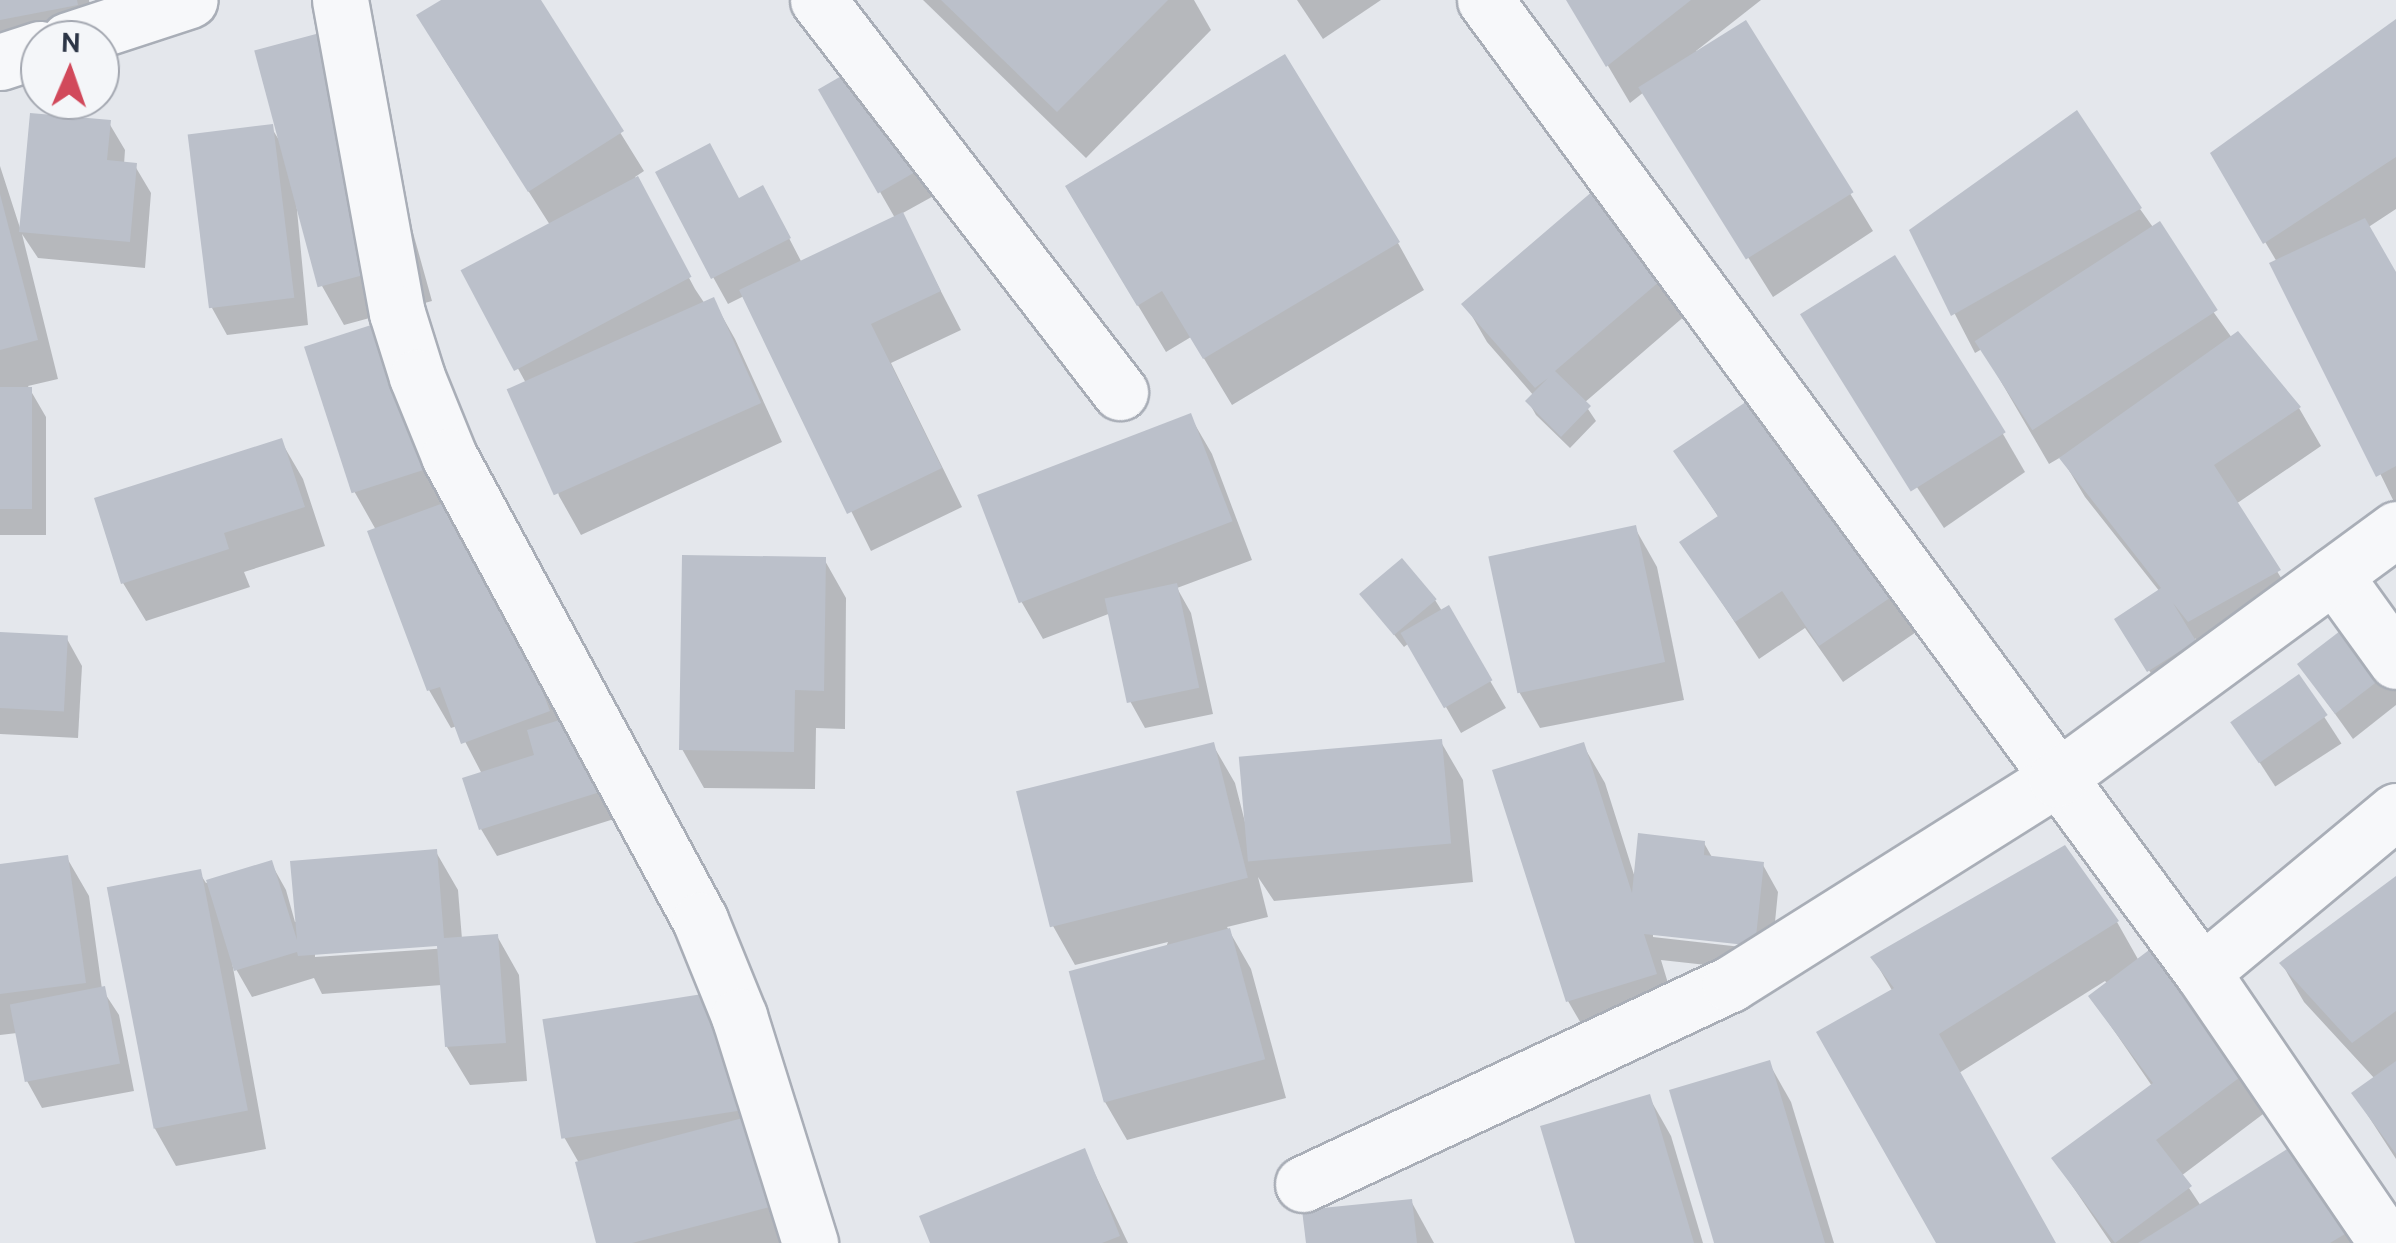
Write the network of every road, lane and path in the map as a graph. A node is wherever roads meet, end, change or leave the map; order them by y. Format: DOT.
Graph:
graph roads {
  1 [pos="190,0"];
  2 [pos="340,0"];
  3 [pos="818,0"];
  4 [pos="1484,0"];
  5 [pos="120,23"];
  6 [pos="1120,392"];
  7 [pos="2396,529"];
  8 [pos="2334,575"];
  9 [pos="2396,661"];
  10 [pos="2056,779"];
  11 [pos="2396,811"];
  12 [pos="2202,972"];
  13 [pos="1303,1184"];
  14 [pos="810,1243"];
  15 [pos="2387,1243"];
  1 -- 5 [label="street"];
  2 -- 14 [label="street"];
  3 -- 6 [label="street"];
  4 -- 10 [label="street"];
  7 -- 8 [label="street"];
  8 -- 9 [label="street"];
  8 -- 10 [label="street"];
  10 -- 12 [label="street"];
  10 -- 13 [label="street"];
  11 -- 12 [label="street"];
  12 -- 15 [label="street"];
}
